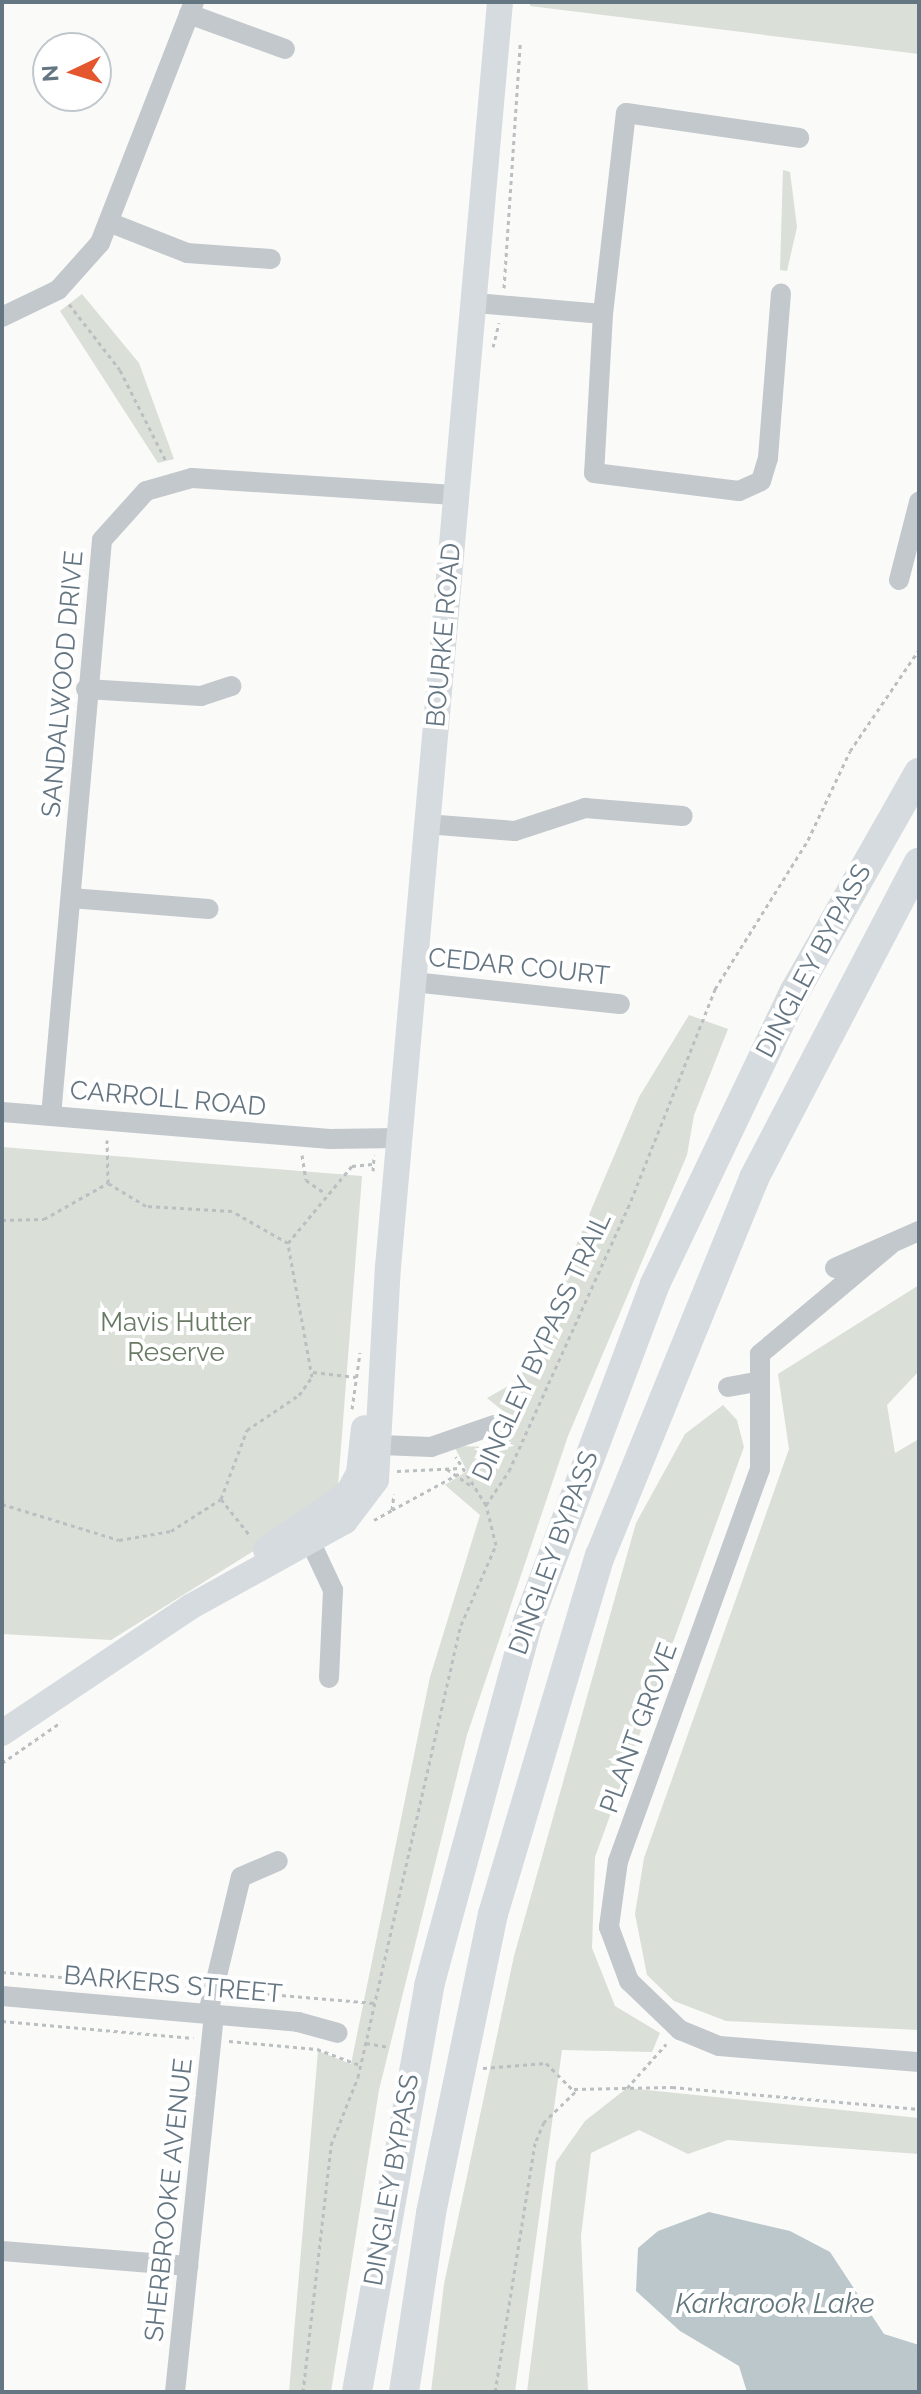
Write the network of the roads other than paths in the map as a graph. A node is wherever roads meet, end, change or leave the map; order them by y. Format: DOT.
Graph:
graph roads {
  1 [pos="500,2"];
  2 [pos="192,8"];
  3 [pos="285,49"];
  4 [pos="799,138"];
  5 [pos="111,223"];
  6 [pos="271,259"];
  7 [pos="781,294"];
  8 [pos="476,303"];
  9 [pos="603,314"];
  10 [pos="2,317"];
  11 [pos="458,495"];
  12 [pos="919,502"];
  13 [pos="899,580"];
  14 [pos="231,686"];
  15 [pos="86,689"];
  16 [pos="919,773"];
  17 [pos="683,816"];
  18 [pos="426,824"];
  19 [pos="919,863"];
  20 [pos="71,898"];
  21 [pos="209,909"];
  22 [pos="413,982"];
  23 [pos="625,1006"];
  24 [pos="2,1112"];
  25 [pos="51,1116"];
  26 [pos="390,1149"];
  27 [pos="919,1231"];
  28 [pos="890,1245"];
  29 [pos="835,1268"];
  30 [pos="757,1382"];
  31 [pos="728,1387"];
  32 [pos="494,1425"];
  33 [pos="372,1445"];
  34 [pos="306,1534"];
  35 [pos="329,1678"];
  36 [pos="2,1733"];
  37 [pos="278,1861"];
  38 [pos="2,1996"];
  39 [pos="211,2014"];
  40 [pos="338,2033"];
  41 [pos="919,2062"];
  42 [pos="2,2251"];
  43 [pos="188,2266"];
  44 [pos="175,2392"];
  45 [pos="357,2392"];
  46 [pos="404,2392"];
  1 -- 8 [label="main road, BOURKE ROAD"];
  2 -- 3 [label="street"];
  2 -- 5 [label="street"];
  4 -- 9 [label="street"];
  5 -- 6 [label="street"];
  5 -- 10 [label="street"];
  7 -- 9 [label="street"];
  8 -- 9 [label="street"];
  8 -- 11 [label="main road, BOURKE ROAD"];
  11 -- 15 [label="street, SANDALWOOD DRIVE"];
  11 -- 18 [label="main road, BOURKE ROAD"];
  12 -- 13 [label="street"];
  14 -- 15 [label="street"];
  15 -- 20 [label="street, SANDALWOOD DRIVE"];
  16 -- 45 [label="highway, DINGLEY BYPASS"];
  17 -- 18 [label="street"];
  18 -- 22 [label="main road, BOURKE ROAD"];
  19 -- 46 [label="highway, DINGLEY BYPASS"];
  20 -- 21 [label="street"];
  20 -- 25 [label="street, SANDALWOOD DRIVE"];
  22 -- 23 [label="street, CEDAR COURT"];
  22 -- 26 [label="main road, BOURKE ROAD"];
  24 -- 25 [label="street, CARROLL ROAD"];
  25 -- 26 [label="street, CARROLL ROAD"];
  26 -- 33 [label="main road, BOURKE ROAD"];
  27 -- 28 [label="street, PLANT GROVE"];
  28 -- 29 [label="street, PLANT GROVE"];
  28 -- 30 [label="street, PLANT GROVE"];
  30 -- 31 [label="street"];
  30 -- 41 [label="street, PLANT GROVE"];
  32 -- 33 [label="street"];
  33 -- 34 [label="main road, BOURKE ROAD"];
  34 -- 35 [label="street"];
  34 -- 36 [label="main road"];
  37 -- 39 [label="street, SHERBROOKE AVENUE"];
  38 -- 39 [label="street, BARKERS STREET"];
  39 -- 40 [label="street, BARKERS STREET"];
  39 -- 43 [label="street, SHERBROOKE AVENUE"];
  42 -- 43 [label="street"];
  43 -- 44 [label="street, SHERBROOKE AVENUE"];
}
